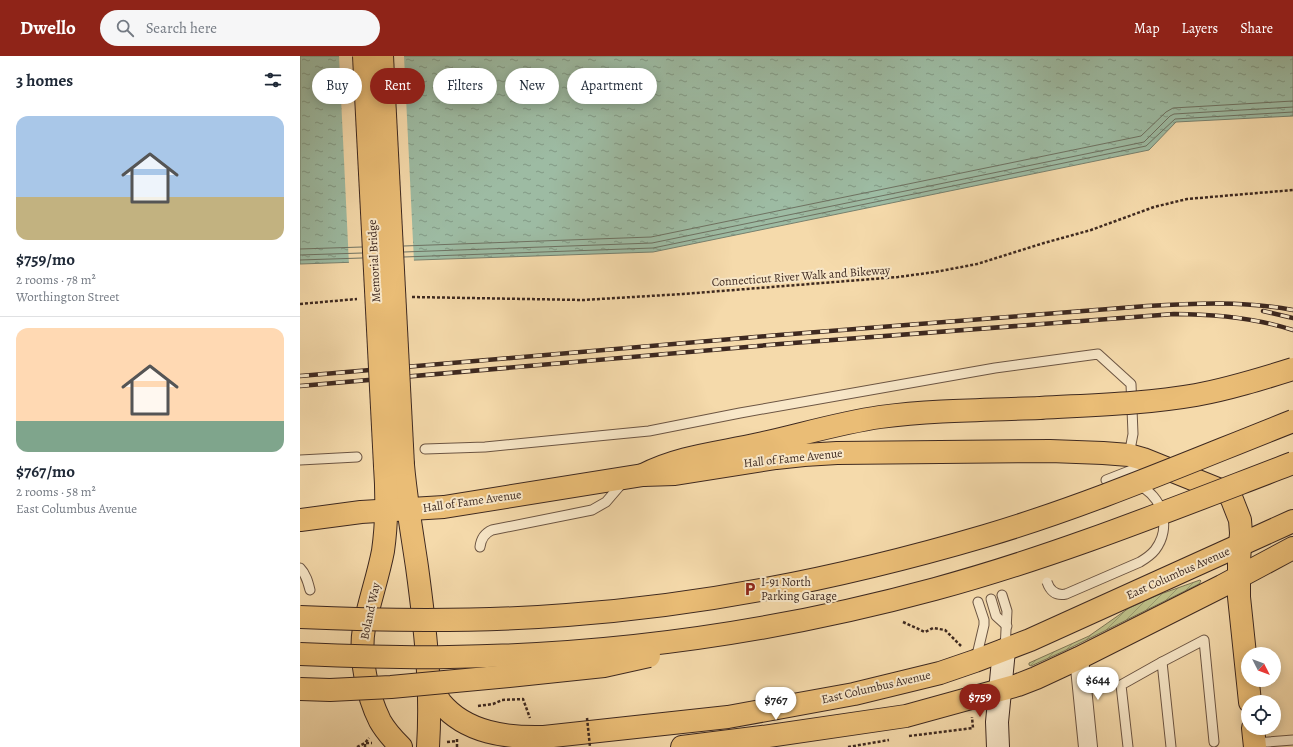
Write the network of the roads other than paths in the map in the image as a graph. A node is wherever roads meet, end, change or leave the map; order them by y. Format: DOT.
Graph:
graph roads {
  1 [pos="364,56"];
  2 [pos="382,56"];
  3 [pos="1293,369"];
  4 [pos="1293,421"];
  5 [pos="425,449"];
  6 [pos="1129,455"];
  7 [pos="357,456"];
  8 [pos="300,460"];
  9 [pos="1293,463"];
  10 [pos="394,465"];
  11 [pos="1167,468"];
  12 [pos="635,476"];
  13 [pos="1107,485"];
  14 [pos="1113,499"];
  15 [pos="408,508"];
  16 [pos="386,510"];
  17 [pos="300,520"];
  18 [pos="1293,521"];
  19 [pos="1240,545"];
  20 [pos="480,546"];
  21 [pos="1293,548"];
  22 [pos="300,568"];
  23 [pos="1239,576"];
  24 [pos="1047,582"];
  25 [pos="310,590"];
  26 [pos="1002,596"];
  27 [pos="991,599"];
  28 [pos="978,602"];
  29 [pos="300,617"];
  30 [pos="1007,626"];
  31 [pos="752,629"];
  32 [pos="1004,650"];
  33 [pos="300,654"];
  34 [pos="1079,658"];
  35 [pos="975,661"];
  36 [pos="1162,662"];
  37 [pos="428,681"];
  38 [pos="300,689"];
  39 [pos="1000,690"];
  40 [pos="1249,695"];
  41 [pos="757,711"];
  42 [pos="1254,739"];
  43 [pos="1293,740"];
  44 [pos="763,742"];
  45 [pos="1214,742"];
  46 [pos="400,747"];
  47 [pos="428,747"];
  48 [pos="682,747"];
  49 [pos="998,747"];
  50 [pos="1088,747"];
  51 [pos="1128,747"];
  52 [pos="1171,747"];
  1 -- 10 [label="main road, Memorial Bridge, bridge"];
  2 -- 10 [label="main road, Memorial Bridge, bridge"];
  3 -- 12 [label="main road, bridge"];
  4 -- 29 [label="main road, bridge"];
  5 -- 6 [label="lane"];
  6 -- 11 [label="main road, Hall of Fame Avenue"];
  6 -- 12 [label="main road, Hall of Fame Avenue"];
  7 -- 8 [label="lane"];
  9 -- 31 [label="main road, bridge"];
  10 -- 15 [label="main road"];
  10 -- 16 [label="main road, Boland Way"];
  11 -- 13 [label="lane"];
  11 -- 13 [label="lane"];
  11 -- 14 [label="lane"];
  11 -- 19 [label="main road, Hall of Fame Avenue"];
  12 -- 15 [label="main road, Hall of Fame Avenue"];
  12 -- 20 [label="lane"];
  13 -- 24 [label="lane, bridge"];
  15 -- 16 [label="main road, Hall of Fame Avenue"];
  15 -- 37 [label="main road"];
  16 -- 17 [label="main road, Hall of Fame Avenue"];
  16 -- 46 [label="main road, Boland Way"];
  18 -- 19 [label="main road, East Columbus Avenue"];
  19 -- 23 [label="main road, Hall of Fame Avenue"];
  19 -- 32 [label="main road, East Columbus Avenue"];
  21 -- 23 [label="main road"];
  22 -- 25 [label="lane"];
  23 -- 34 [label="main road"];
  23 -- 40 [label="main road, Hall of Fame Avenue"];
  26 -- 30 [label="lane"];
  27 -- 30 [label="lane"];
  28 -- 35 [label="lane"];
  30 -- 32 [label="lane"];
  31 -- 33 [label="main road, bridge"];
  31 -- 38 [label="main road, bridge"];
  32 -- 35 [label="main road, East Columbus Avenue"];
  32 -- 39 [label="main road"];
  34 -- 39 [label="main road"];
  34 -- 50 [label="street"];
  35 -- 41 [label="main road, East Columbus Avenue"];
  36 -- 45 [label="lane"];
  36 -- 51 [label="lane"];
  36 -- 52 [label="lane"];
  37 -- 41 [label="main road, East Columbus Avenue"];
  37 -- 47 [label="main road"];
  39 -- 44 [label="main road"];
  39 -- 49 [label="main road"];
  41 -- 44 [label="main road"];
  42 -- 43 [label="lane"];
  44 -- 48 [label="main road"];
}
